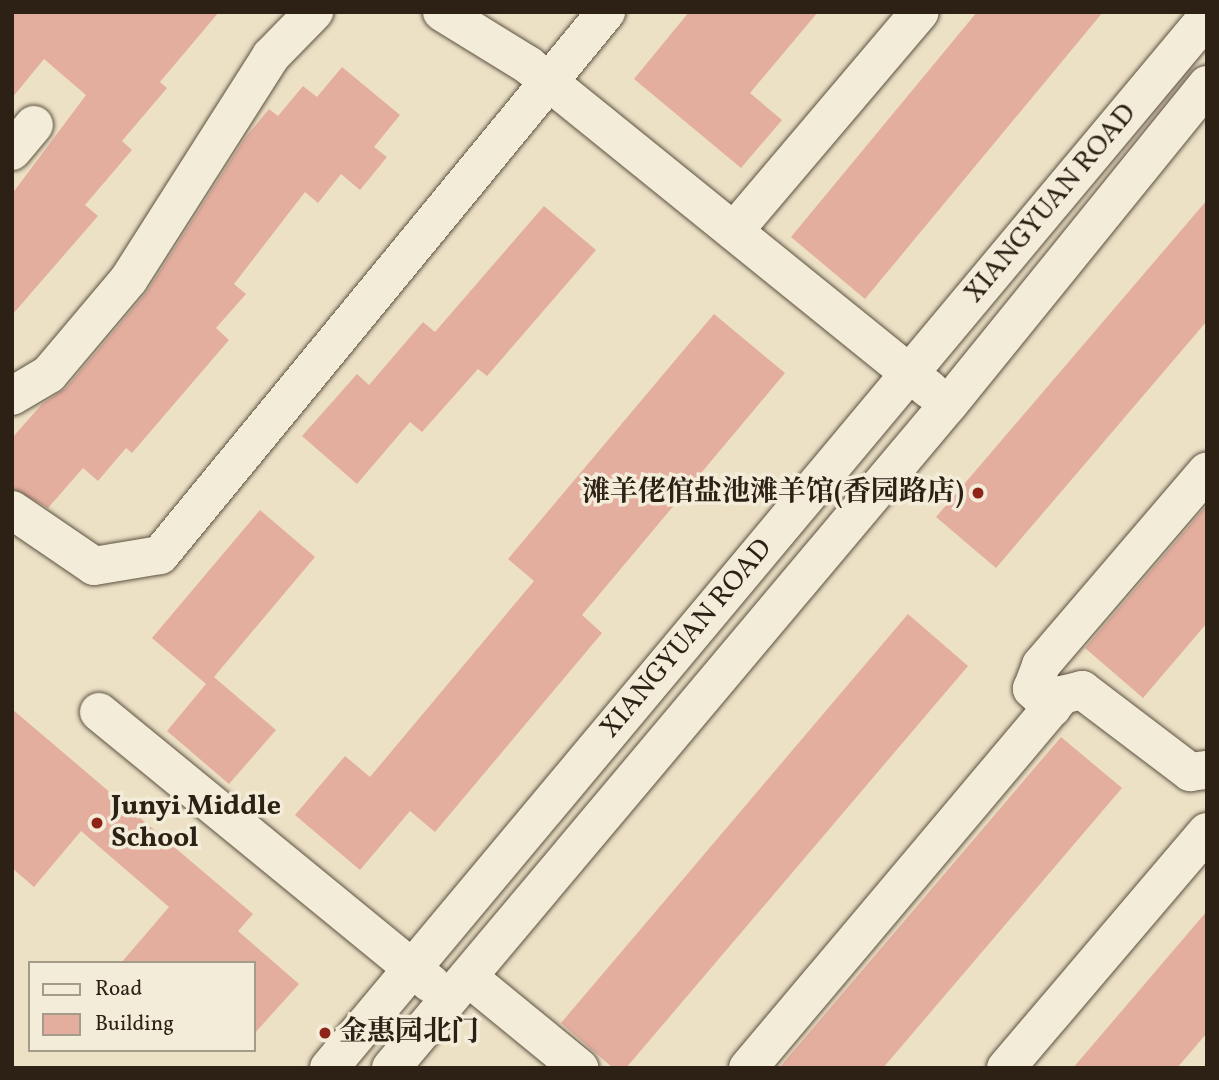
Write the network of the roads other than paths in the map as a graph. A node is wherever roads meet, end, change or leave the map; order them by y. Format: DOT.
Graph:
graph roads {
  1 [pos="314,12"];
  2 [pos="442,12"];
  3 [pos="606,12"];
  4 [pos="920,12"];
  5 [pos="1207,17"];
  6 [pos="548,81"];
  7 [pos="1207,85"];
  8 [pos="734,231"];
  9 [pos="12,397"];
  10 [pos="948,405"];
  11 [pos="1207,471"];
  12 [pos="12,510"];
  13 [pos="1052,708"];
  14 [pos="99,712"];
  15 [pos="1207,770"];
  16 [pos="1207,832"];
  17 [pos="412,969"];
  18 [pos="458,988"];
  19 [pos="329,1068"];
  20 [pos="391,1068"];
  21 [pos="579,1068"];
  22 [pos="748,1068"];
  23 [pos="1006,1068"];
  1 -- 9 [label="street"];
  2 -- 6 [label="street"];
  3 -- 6 [label="street"];
  4 -- 8 [label="street"];
  5 -- 17 [label="street, XIANGYUAN ROAD"];
  6 -- 8 [label="street"];
  6 -- 12 [label="street"];
  7 -- 10 [label="street, XIANGYUAN ROAD"];
  8 -- 10 [label="street"];
  10 -- 18 [label="street, XIANGYUAN ROAD"];
  11 -- 13 [label="street"];
  13 -- 15 [label="street"];
  13 -- 22 [label="street"];
  14 -- 17 [label="street"];
  16 -- 23 [label="street"];
  17 -- 18 [label="street"];
  17 -- 19 [label="street, XIANGYUAN ROAD"];
  18 -- 20 [label="street, XIANGYUAN ROAD"];
  18 -- 21 [label="street"];
}
